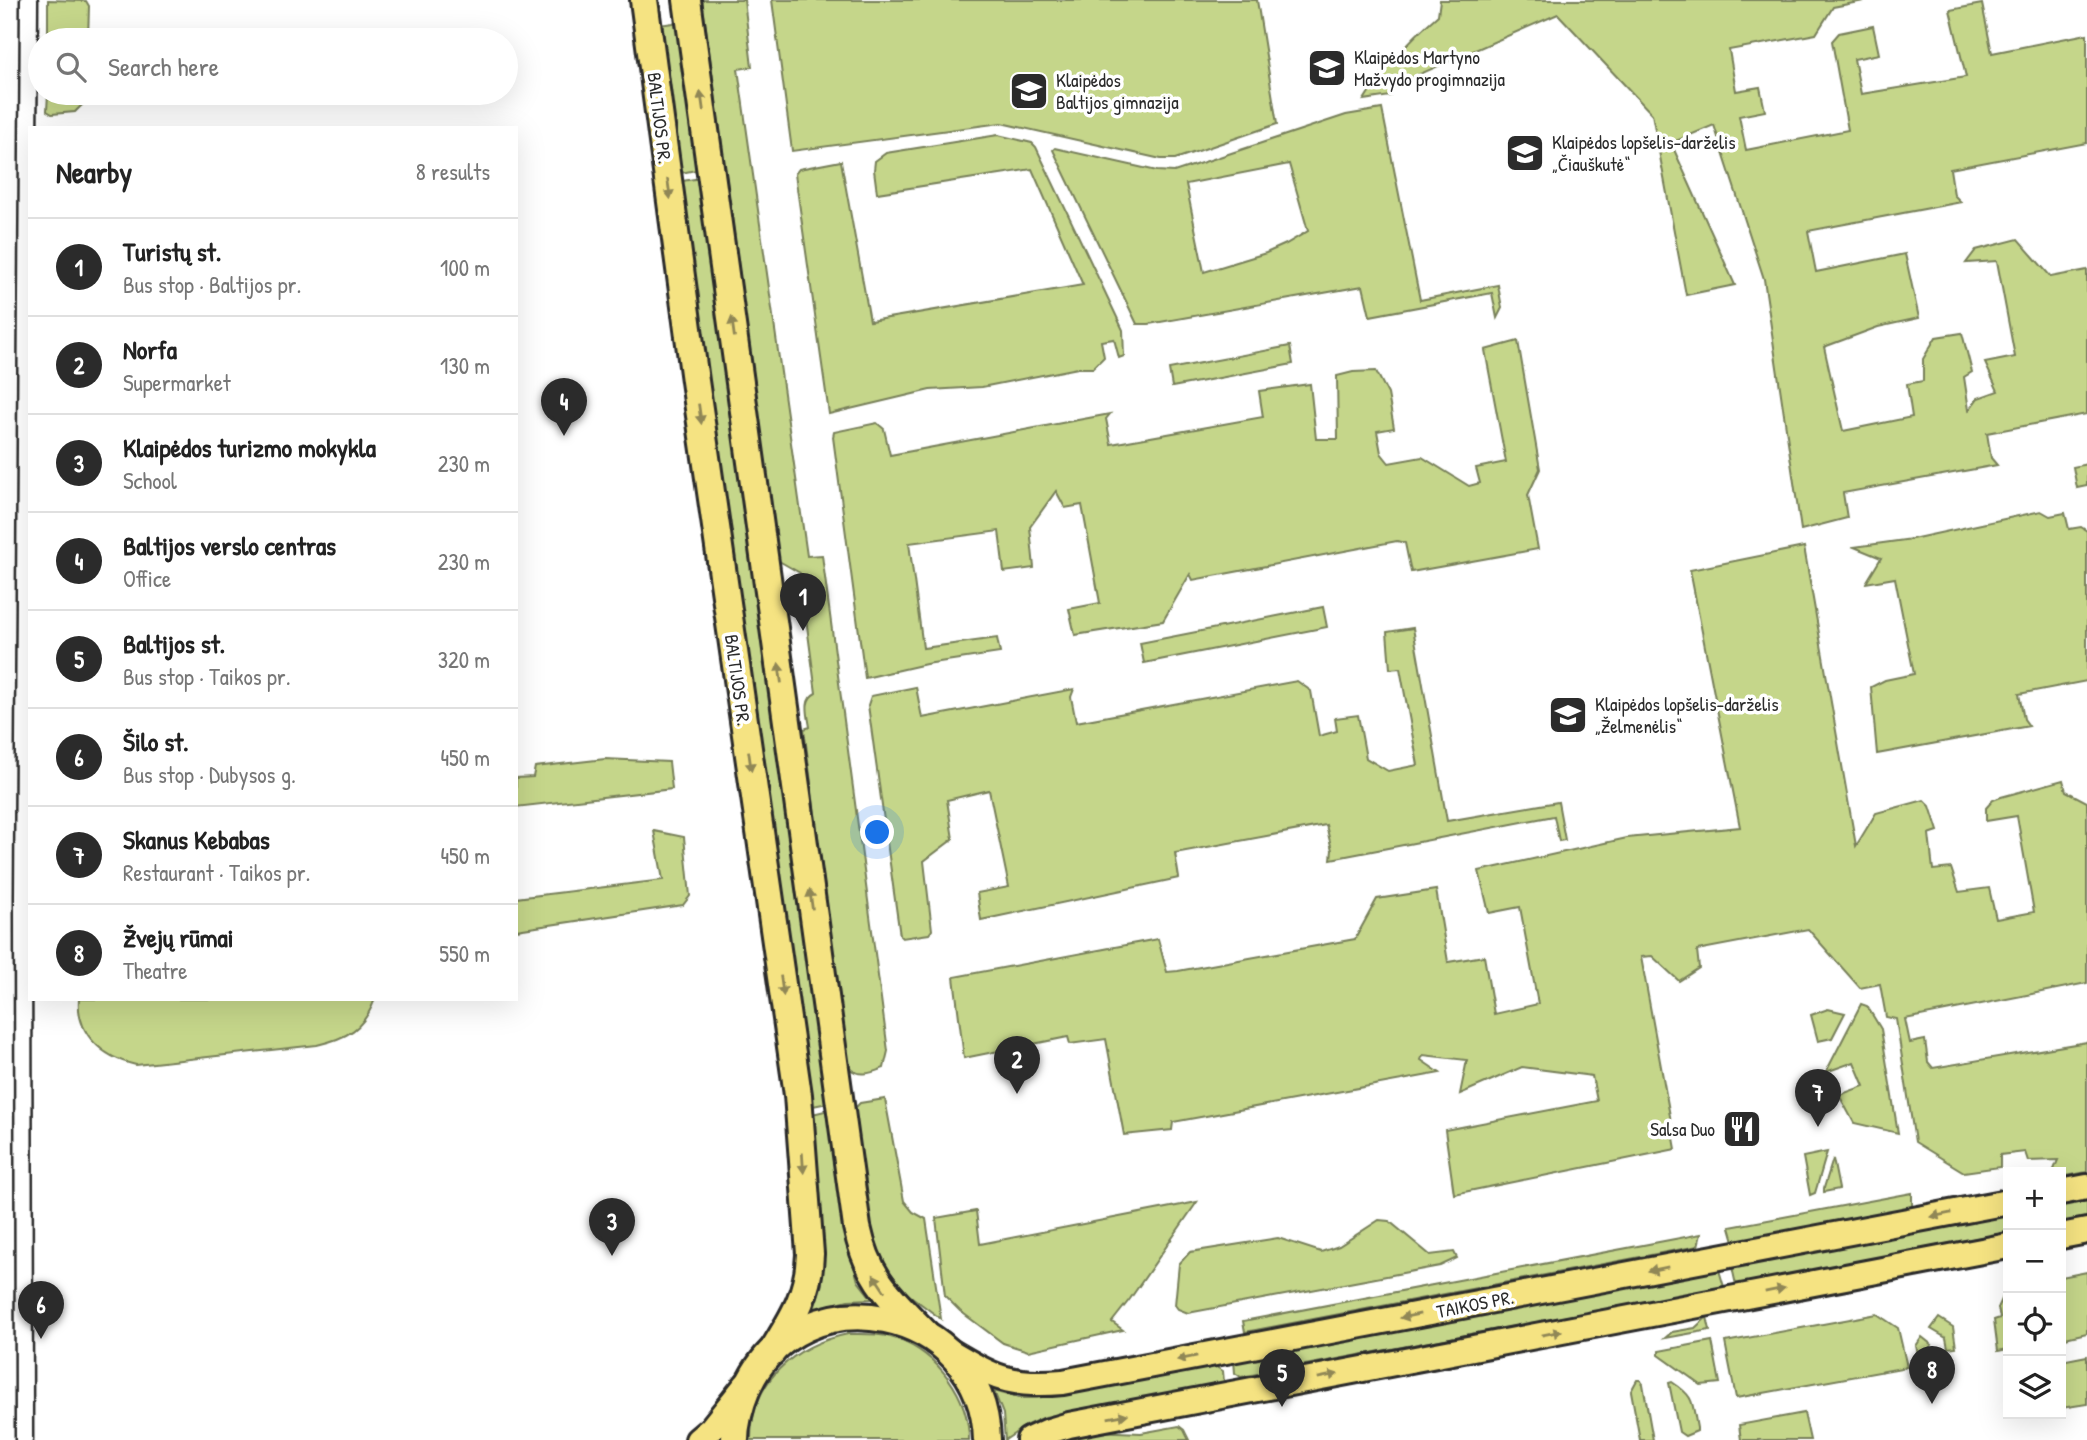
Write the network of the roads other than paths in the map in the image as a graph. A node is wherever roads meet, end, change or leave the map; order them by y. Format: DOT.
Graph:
graph roads {
  1 [pos="29,0"];
  2 [pos="644,0"];
  3 [pos="685,0"];
  4 [pos="29,28"];
  5 [pos="28,105"];
  6 [pos="28,126"];
  7 [pos="28,149"];
  8 [pos="2087,1187"];
  9 [pos="2066,1191"];
  10 [pos="2003,1203"];
  11 [pos="2087,1231"];
  12 [pos="2066,1235"];
  13 [pos="2003,1247"];
  14 [pos="925,1333"];
  15 [pos="948,1350"];
  16 [pos="772,1352"];
  17 [pos="753,1376"];
  18 [pos="24,1440"];
  19 [pos="698,1440"];
  20 [pos="735,1440"];
  21 [pos="987,1440"];
  22 [pos="1029,1440"];
  1 -- 4 [label="street"];
  2 -- 3 [label="highway"];
  2 -- 16 [label="highway, BALTIJOS PR., one-way"];
  14 -- 3 [label="highway, one-way"];
  5 -- 6 [label="street"];
  7 -- 18 [label="street"];
  8 -- 9 [label="main road"];
  10 -- 15 [label="main road, TAIKOS PR., one-way"];
  11 -- 12 [label="main road"];
  22 -- 13 [label="main road, one-way"];
  14 -- 15 [label="highway"];
  14 -- 16 [label="highway"];
  15 -- 21 [label="highway"];
  16 -- 17 [label="highway"];
  17 -- 19 [label="main road"];
  17 -- 20 [label="highway"];
}
